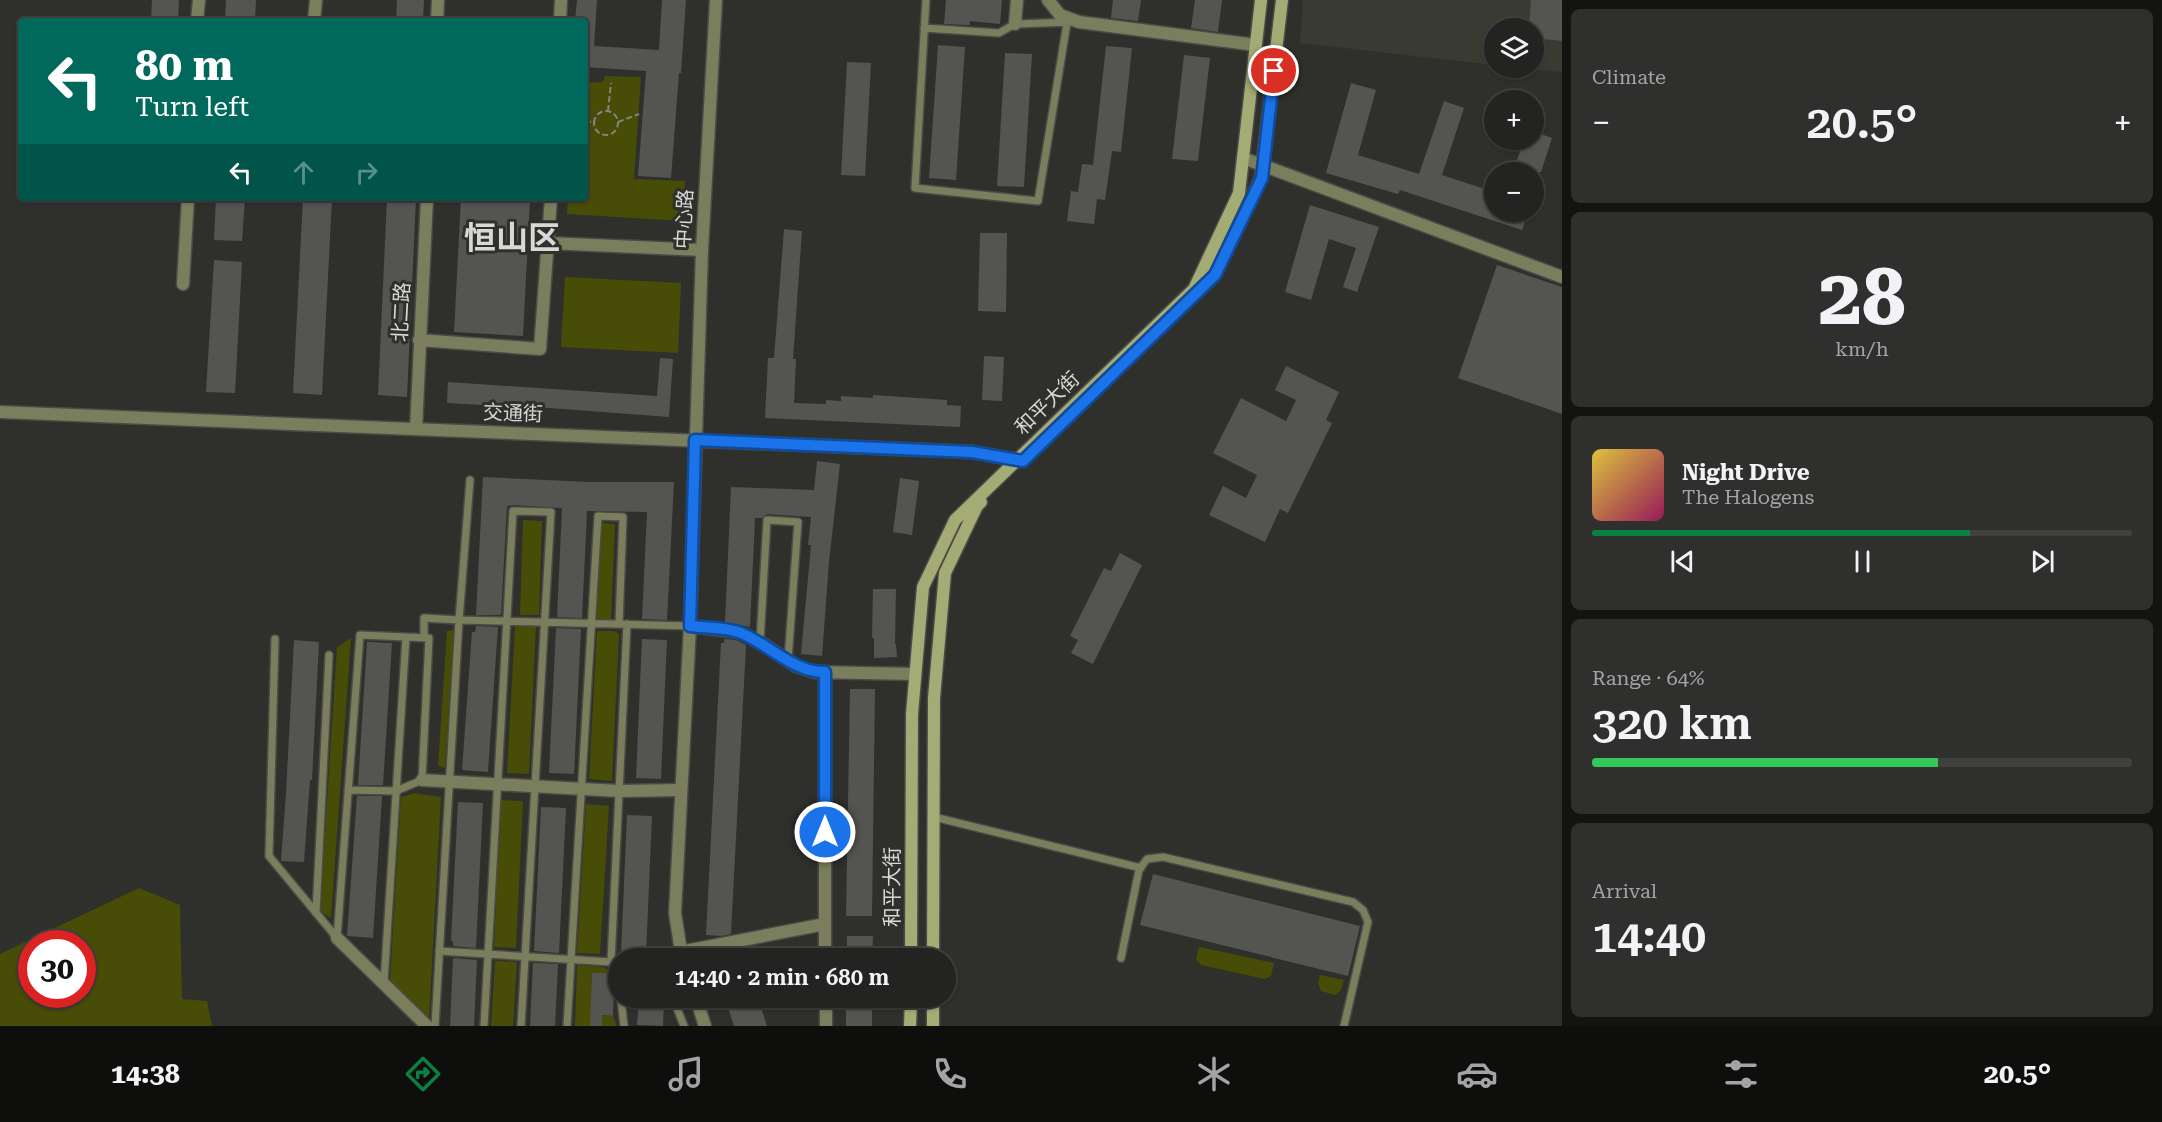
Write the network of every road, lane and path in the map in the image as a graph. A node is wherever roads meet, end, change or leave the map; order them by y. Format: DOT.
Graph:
graph roads {
  1 [pos="199,0"];
  2 [pos="316,0"];
  3 [pos="438,0"];
  4 [pos="561,0"];
  5 [pos="716,0"];
  6 [pos="926,0"];
  7 [pos="1017,0"];
  8 [pos="1048,0"];
  9 [pos="1261,0"];
  10 [pos="1282,0"];
  11 [pos="197,18"];
  12 [pos="314,18"];
  13 [pos="437,18"];
  14 [pos="560,18"];
  15 [pos="1071,20"];
  16 [pos="1015,24"];
  17 [pos="924,28"];
  18 [pos="1256,45"];
  19 [pos="611,82"];
  20 [pos="609,111"];
  21 [pos="639,114"];
  22 [pos="588,121"];
  23 [pos="594,122"];
  24 [pos="618,122"];
  25 [pos="1243,158"];
  26 [pos="1263,164"];
  27 [pos="188,201"];
  28 [pos="427,201"];
  29 [pos="550,201"];
  30 [pos="548,243"];
  31 [pos="702,250"];
  32 [pos="1562,277"];
  33 [pos="183,284"];
  34 [pos="419,340"];
  35 [pos="0,412"];
  36 [pos="416,429"];
  37 [pos="695,440"];
  38 [pos="1020,460"];
  39 [pos="470,480"];
  40 [pos="459,620"];
  41 [pos="507,621"];
  42 [pos="544,622"];
  43 [pos="592,623"];
  44 [pos="623,624"];
  45 [pos="690,626"];
  46 [pos="406,637"];
  47 [pos="424,637"];
  48 [pos="275,639"];
  49 [pos="760,642"];
  50 [pos="329,655"];
  51 [pos="788,660"];
  52 [pos="825,672"];
  53 [pos="915,674"];
  54 [pos="422,780"];
  55 [pos="450,781"];
  56 [pos="498,784"];
  57 [pos="535,786"];
  58 [pos="582,789"];
  59 [pos="348,790"];
  60 [pos="681,790"];
  61 [pos="396,791"];
  62 [pos="619,791"];
  63 [pos="934,817"];
  64 [pos="1141,868"];
  65 [pos="316,913"];
  66 [pos="825,924"];
  67 [pos="337,938"];
  68 [pos="614,948"];
  69 [pos="680,948"];
  70 [pos="714,948"];
  71 [pos="825,948"];
  72 [pos="911,948"];
  73 [pos="933,948"];
  74 [pos="439,951"];
  75 [pos="488,954"];
  76 [pos="525,956"];
  77 [pos="1121,958"];
  78 [pos="572,959"];
  79 [pos="608,962"];
  80 [pos="384,983"];
  81 [pos="622,1008"];
  82 [pos="677,1008"];
  83 [pos="699,1008"];
  84 [pos="826,1008"];
  85 [pos="910,1008"];
  86 [pos="933,1008"];
  87 [pos="428,1026"];
  88 [pos="435,1026"];
  89 [pos="484,1026"];
  90 [pos="521,1026"];
  91 [pos="567,1026"];
  92 [pos="624,1026"];
  93 [pos="684,1026"];
  94 [pos="705,1026"];
  95 [pos="826,1026"];
  96 [pos="910,1026"];
  97 [pos="933,1026"];
  98 [pos="1344,1026"];
  1 -- 11 [label="street"];
  2 -- 12 [label="street"];
  3 -- 13 [label="street"];
  4 -- 14 [label="street"];
  5 -- 31 [label="street, 中心路"];
  6 -- 17 [label="lane"];
  7 -- 16 [label="street"];
  8 -- 15 [label="street"];
  9 -- 18 [label="main road, 和平大街"];
  10 -- 26 [label="main road, 和平大街"];
  15 -- 16 [label="lane"];
  15 -- 17 [label="lane"];
  15 -- 18 [label="street"];
  16 -- 17 [label="lane"];
  18 -- 25 [label="main road, 和平大街"];
  19 -- 20 [label="path"];
  20 -- 23 [label="path"];
  20 -- 24 [label="path"];
  21 -- 24 [label="path"];
  22 -- 23 [label="path"];
  23 -- 24 [label="path"];
  25 -- 26 [label="street"];
  25 -- 38 [label="main road, 和平大街"];
  26 -- 32 [label="street"];
  26 -- 38 [label="main road, 和平大街"];
  27 -- 33 [label="street"];
  28 -- 34 [label="street, 北二路"];
  29 -- 30 [label="street"];
  30 -- 31 [label="street"];
  30 -- 34 [label="street"];
  31 -- 37 [label="street, 中心路"];
  34 -- 36 [label="street, 北二路"];
  35 -- 36 [label="street, 交通街"];
  36 -- 37 [label="street, 交通街"];
  37 -- 38 [label="street, 交通街"];
  37 -- 45 [label="street, 中心路"];
  38 -- 53 [label="main road, 和平大街"];
  38 -- 63 [label="main road, 和平大街"];
  39 -- 40 [label="lane"];
  40 -- 41 [label="lane"];
  40 -- 47 [label="lane"];
  40 -- 55 [label="lane"];
  41 -- 42 [label="lane"];
  41 -- 42 [label="lane"];
  41 -- 56 [label="lane"];
  42 -- 43 [label="lane"];
  42 -- 57 [label="lane"];
  43 -- 44 [label="lane"];
  43 -- 44 [label="lane"];
  43 -- 58 [label="lane"];
  44 -- 45 [label="lane"];
  44 -- 62 [label="lane"];
  45 -- 49 [label="street"];
  45 -- 60 [label="street, 中心路"];
  46 -- 47 [label="lane"];
  46 -- 59 [label="lane"];
  46 -- 61 [label="lane"];
  47 -- 54 [label="lane"];
  48 -- 65 [label="lane"];
  49 -- 51 [label="street"];
  49 -- 51 [label="lane"];
  50 -- 65 [label="lane"];
  51 -- 52 [label="street"];
  52 -- 53 [label="street"];
  52 -- 66 [label="street"];
  53 -- 72 [label="main road, 和平大街"];
  54 -- 55 [label="street"];
  54 -- 61 [label="lane"];
  55 -- 56 [label="street"];
  55 -- 74 [label="lane"];
  56 -- 57 [label="street"];
  56 -- 75 [label="lane"];
  57 -- 58 [label="street"];
  57 -- 76 [label="lane"];
  58 -- 62 [label="street"];
  58 -- 78 [label="lane"];
  59 -- 61 [label="lane"];
  59 -- 67 [label="lane"];
  60 -- 62 [label="street"];
  60 -- 69 [label="street, 中心路"];
  61 -- 80 [label="lane"];
  62 -- 68 [label="lane"];
  63 -- 64 [label="lane"];
  63 -- 73 [label="main road, 和平大街"];
  64 -- 77 [label="lane"];
  64 -- 98 [label="lane"];
  65 -- 67 [label="lane"];
  66 -- 70 [label="street"];
  66 -- 71 [label="street"];
  67 -- 80 [label="street"];
  74 -- 75 [label="lane"];
  74 -- 88 [label="lane"];
  75 -- 76 [label="lane"];
  75 -- 89 [label="lane"];
  76 -- 78 [label="lane"];
  76 -- 90 [label="lane"];
  78 -- 79 [label="lane"];
  78 -- 91 [label="lane"];
  80 -- 87 [label="street"];
  81 -- 92 [label="lane"];
  82 -- 93 [label="lane"];
  83 -- 94 [label="street"];
  84 -- 95 [label="street"];
  85 -- 96 [label="main road"];
  86 -- 97 [label="main road"];
}
